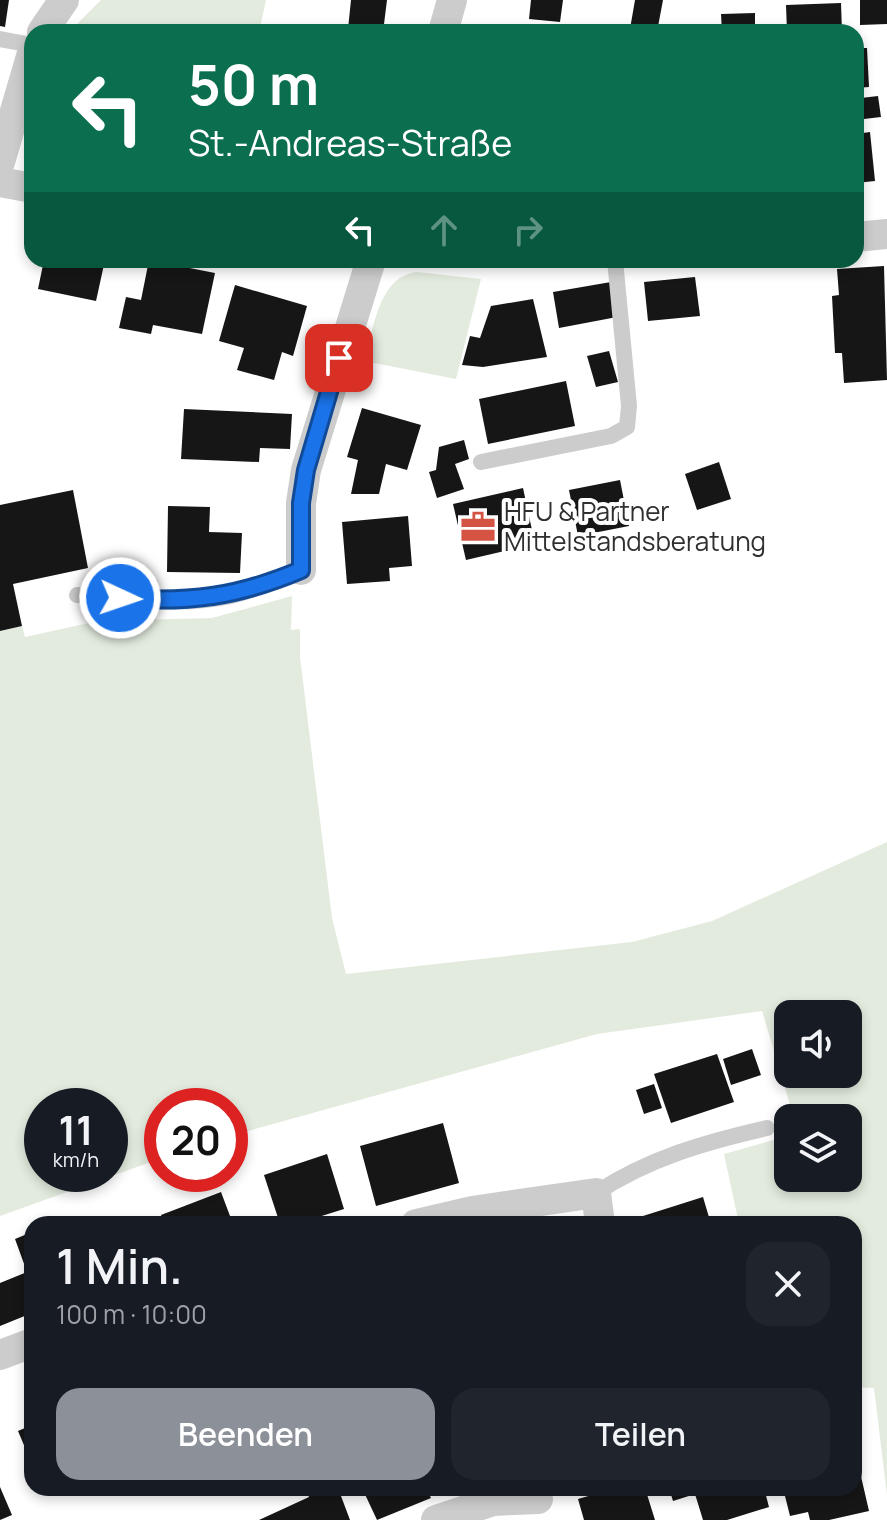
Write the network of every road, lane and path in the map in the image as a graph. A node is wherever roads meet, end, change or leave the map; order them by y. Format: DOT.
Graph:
graph roads {
  1 [pos="64,0"];
  2 [pos="452,0"];
  3 [pos="48,24"];
  4 [pos="445,24"];
  5 [pos="0,39"];
  6 [pos="24,44"];
  7 [pos="24,80"];
  8 [pos="0,162"];
  9 [pos="0,182"];
  10 [pos="24,186"];
  11 [pos="887,234"];
  12 [pos="864,236"];
  13 [pos="369,268"];
  14 [pos="616,268"];
  15 [pos="481,462"];
  16 [pos="301,570"];
  17 [pos="77,595"];
  18 [pos="767,1128"];
  19 [pos="596,1193"];
  20 [pos="450,1216"];
  21 [pos="599,1216"];
  22 [pos="24,1346"];
  23 [pos="0,1355"];
  24 [pos="538,1502"];
  25 [pos="436,1520"];
  1 -- 3 [label="street"];
  2 -- 4 [label="street"];
  5 -- 6 [label="lane"];
  7 -- 8 [label="street"];
  9 -- 10 [label="street"];
  11 -- 12 [label="street"];
  13 -- 16 [label="street"];
  14 -- 15 [label="lane"];
  16 -- 17 [label="lane"];
  18 -- 19 [label="lane"];
  19 -- 20 [label="street"];
  19 -- 21 [label="street"];
  22 -- 23 [label="street"];
  24 -- 25 [label="street"];
}
